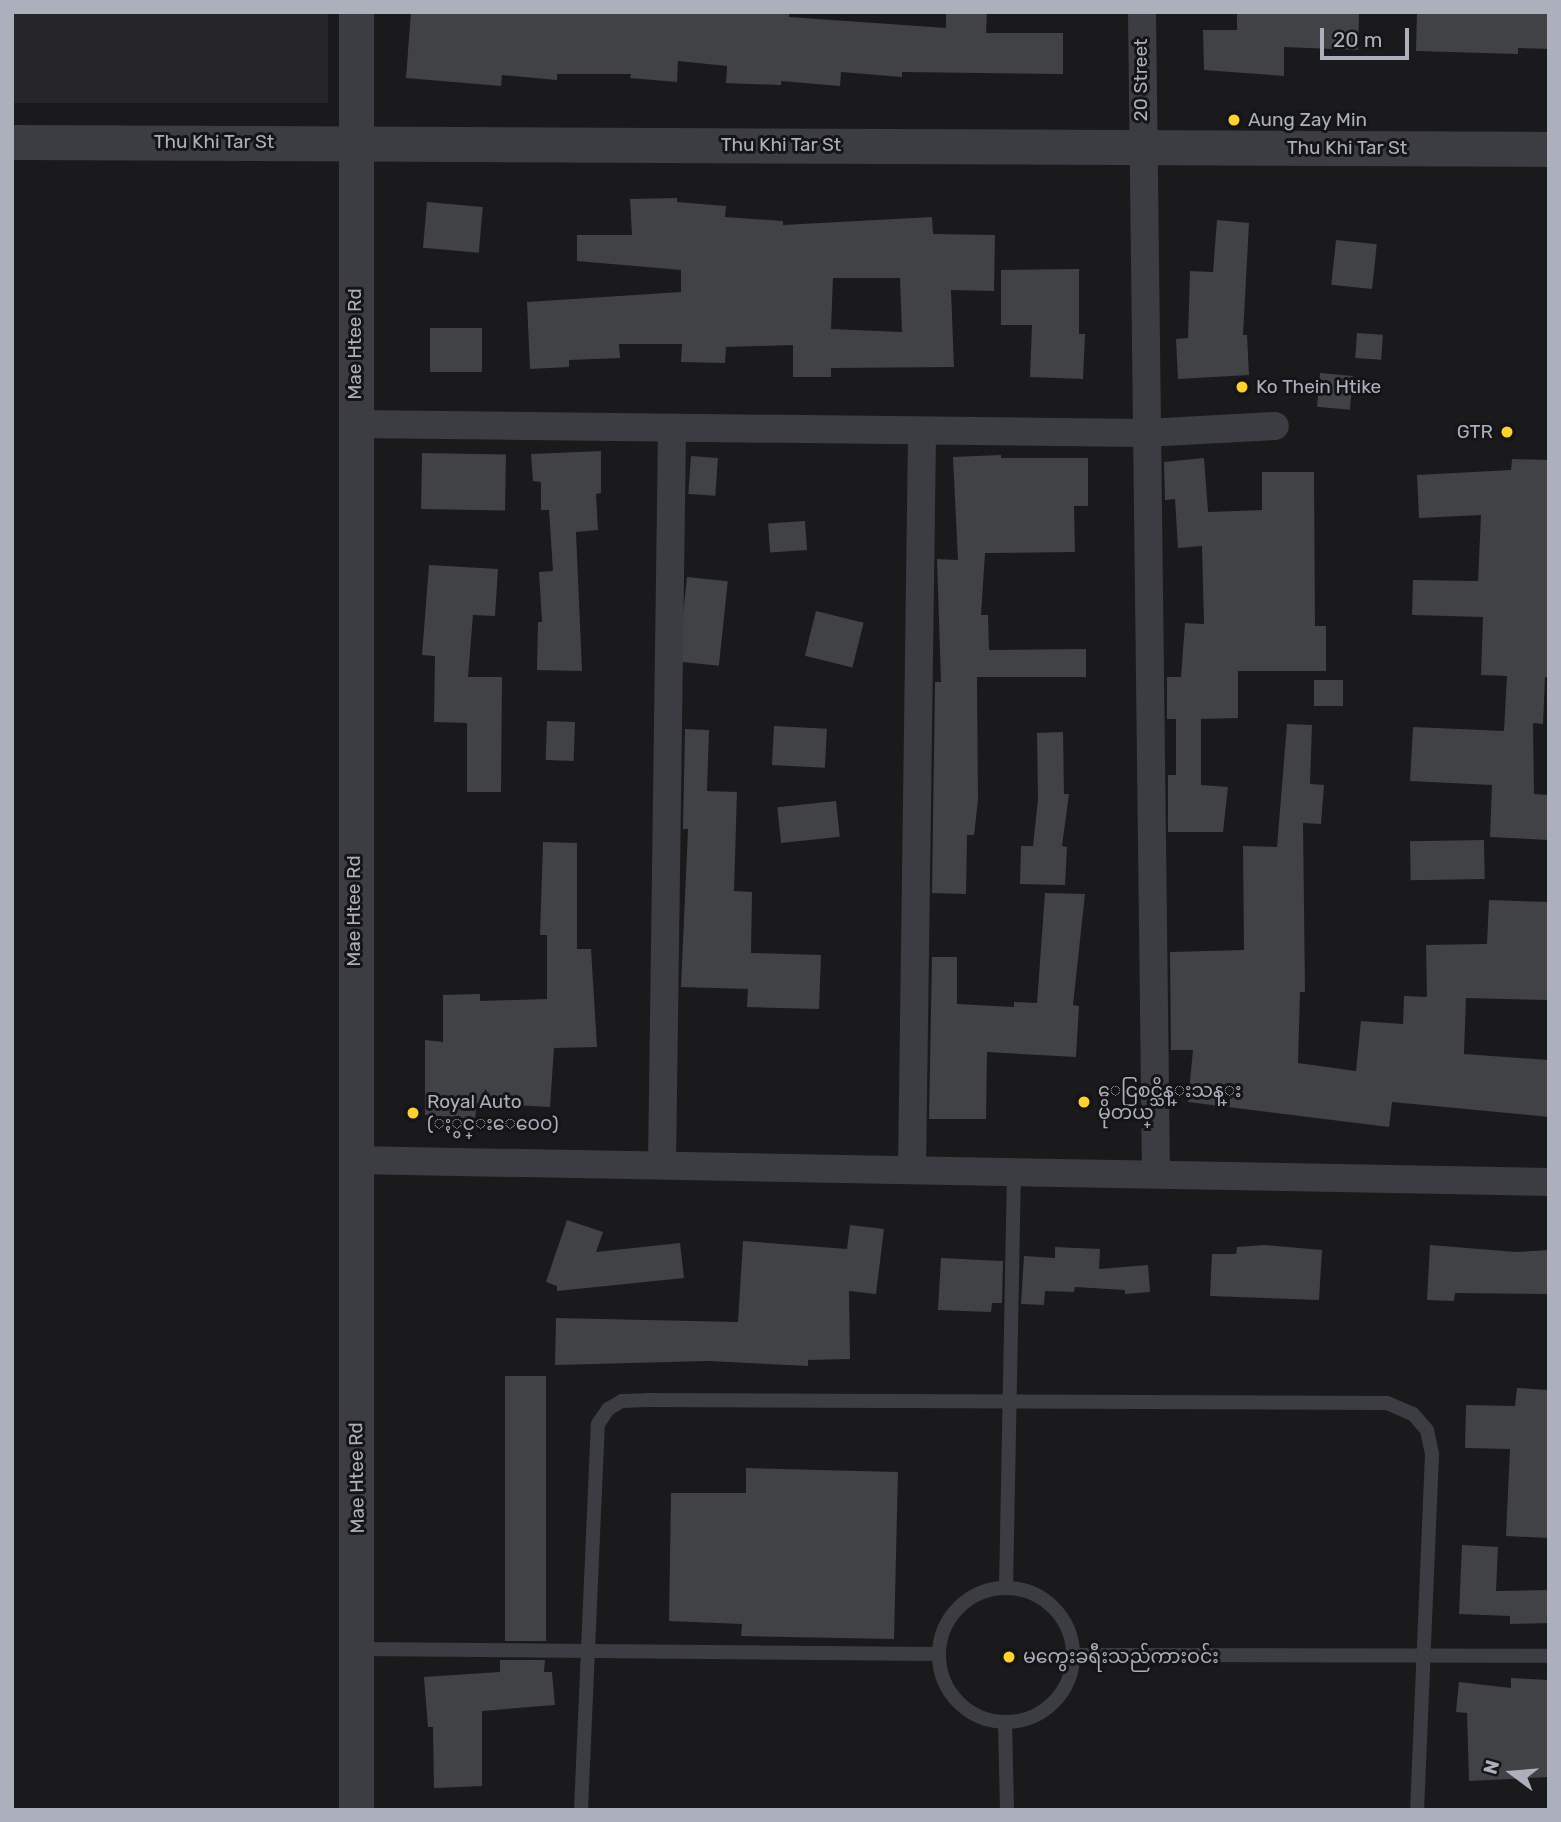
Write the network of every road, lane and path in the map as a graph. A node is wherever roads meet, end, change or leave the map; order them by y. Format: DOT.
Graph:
graph roads {
  1 [pos="356,12"];
  2 [pos="1142,12"];
  3 [pos="12,142"];
  4 [pos="356,142"];
  5 [pos="1141,147"];
  6 [pos="1549,149"];
  7 [pos="355,424"];
  8 [pos="1275,426"];
  9 [pos="671,428"];
  10 [pos="922,431"];
  11 [pos="1145,433"];
  12 [pos="353,1160"];
  13 [pos="662,1165"];
  14 [pos="912,1170"];
  15 [pos="1014,1172"];
  16 [pos="1156,1174"];
  17 [pos="1549,1182"];
  18 [pos="1011,1401"];
  19 [pos="1006,1588"];
  20 [pos="358,1649"];
  21 [pos="587,1649"];
  22 [pos="939,1654"];
  23 [pos="1073,1655"];
  24 [pos="1549,1656"];
  25 [pos="1422,1659"];
  26 [pos="1005,1722"];
  27 [pos="356,1810"];
  28 [pos="581,1810"];
  29 [pos="1007,1810"];
  30 [pos="1417,1810"];
  1 -- 4 [label="street, Mae Htee Rd"];
  2 -- 5 [label="street, 20 Street"];
  3 -- 4 [label="street, Thu Khi Tar St"];
  4 -- 5 [label="street, Thu Khi Tar St"];
  4 -- 7 [label="street, Mae Htee Rd"];
  5 -- 6 [label="street, Thu Khi Tar St"];
  5 -- 11 [label="street, 20 Street"];
  7 -- 9 [label="street"];
  7 -- 12 [label="street, Mae Htee Rd"];
  8 -- 11 [label="street"];
  9 -- 10 [label="street"];
  9 -- 13 [label="street"];
  10 -- 11 [label="street"];
  10 -- 14 [label="street"];
  11 -- 16 [label="street, 20 Street"];
  12 -- 13 [label="street"];
  12 -- 20 [label="street, Mae Htee Rd"];
  13 -- 14 [label="street"];
  14 -- 15 [label="street"];
  15 -- 16 [label="street"];
  15 -- 18 [label="lane"];
  16 -- 17 [label="street"];
  18 -- 19 [label="lane"];
  18 -- 21 [label="lane"];
  18 -- 25 [label="lane"];
  19 -- 22 [label="lane"];
  19 -- 23 [label="lane"];
  20 -- 21 [label="lane"];
  20 -- 27 [label="street, Mae Htee Rd"];
  21 -- 22 [label="lane"];
  21 -- 28 [label="lane"];
  22 -- 26 [label="lane"];
  23 -- 25 [label="lane"];
  23 -- 26 [label="lane"];
  24 -- 25 [label="lane"];
  25 -- 30 [label="lane"];
  26 -- 29 [label="lane"];
}
